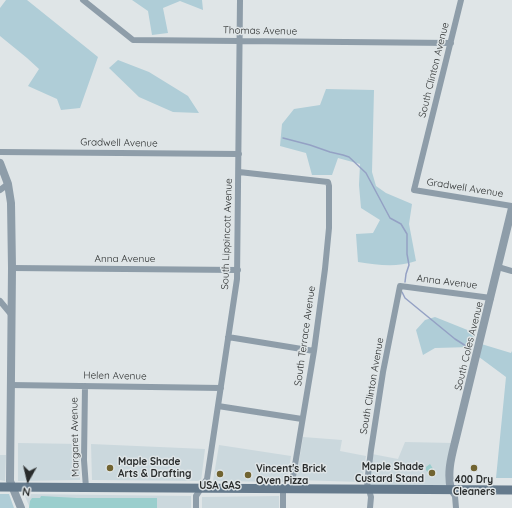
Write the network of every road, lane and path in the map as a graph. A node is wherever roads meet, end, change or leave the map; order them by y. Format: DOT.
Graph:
graph roads {
  1 [pos="83,0"];
  2 [pos="240,0"];
  3 [pos="461,0"];
  4 [pos="240,40"];
  5 [pos="451,43"];
  6 [pos="0,152"];
  7 [pos="239,154"];
  8 [pos="0,164"];
  9 [pos="239,172"];
  10 [pos="8,184"];
  11 [pos="0,190"];
  12 [pos="414,190"];
  13 [pos="512,207"];
  14 [pos="498,267"];
  15 [pos="12,268"];
  16 [pos="238,270"];
  17 [pos="512,271"];
  18 [pos="400,286"];
  19 [pos="491,298"];
  20 [pos="0,301"];
  21 [pos="10,313"];
  22 [pos="228,337"];
  23 [pos="314,351"];
  24 [pos="10,385"];
  25 [pos="85,386"];
  26 [pos="221,388"];
  27 [pos="218,406"];
  28 [pos="302,419"];
  29 [pos="0,487"];
  30 [pos="13,487"];
  31 [pos="86,488"];
  32 [pos="202,488"];
  33 [pos="287,489"];
  34 [pos="369,490"];
  35 [pos="451,490"];
  36 [pos="512,490"];
  37 [pos="21,508"];
  38 [pos="196,508"];
  39 [pos="283,508"];
  40 [pos="370,508"];
  41 [pos="456,508"];
  1 -- 4 [label="street, Thomas Avenue"];
  2 -- 4 [label="street, South Lippincott Avenue"];
  3 -- 5 [label="street, South Clinton Avenue"];
  4 -- 5 [label="street, Thomas Avenue"];
  4 -- 7 [label="street, South Lippincott Avenue"];
  5 -- 12 [label="street, South Clinton Avenue"];
  6 -- 7 [label="street, Gradwell Avenue"];
  7 -- 9 [label="street, South Lippincott Avenue"];
  8 -- 10 [label="street"];
  9 -- 16 [label="street, South Lippincott Avenue"];
  9 -- 23 [label="street, South Terrace Avenue"];
  10 -- 11 [label="street"];
  10 -- 15 [label="street"];
  12 -- 13 [label="street, Gradwell Avenue"];
  13 -- 14 [label="street, South Coles Avenue"];
  14 -- 17 [label="street"];
  14 -- 19 [label="street, South Coles Avenue"];
  15 -- 16 [label="street, Anna Avenue"];
  15 -- 21 [label="street"];
  16 -- 22 [label="street, South Lippincott Avenue"];
  18 -- 19 [label="street, Anna Avenue"];
  18 -- 34 [label="street, South Clinton Avenue"];
  19 -- 35 [label="street, South Coles Avenue"];
  20 -- 21 [label="street"];
  21 -- 24 [label="street"];
  22 -- 23 [label="street"];
  22 -- 26 [label="street, South Lippincott Avenue"];
  23 -- 28 [label="street, South Terrace Avenue"];
  24 -- 25 [label="street, Helen Avenue"];
  24 -- 30 [label="street"];
  25 -- 26 [label="street, Helen Avenue"];
  25 -- 31 [label="street, Margaret Avenue"];
  26 -- 27 [label="street, South Lippincott Avenue"];
  27 -- 28 [label="street"];
  27 -- 32 [label="street, South Lippincott Avenue"];
  28 -- 33 [label="street, South Terrace Avenue"];
  29 -- 30 [label="main road"];
  30 -- 31 [label="main road"];
  30 -- 37 [label="street"];
  31 -- 32 [label="main road"];
  32 -- 33 [label="main road"];
  32 -- 38 [label="street, South Lippincott Avenue"];
  33 -- 34 [label="main road"];
  33 -- 39 [label="street, South Terrace Avenue"];
  34 -- 35 [label="main road"];
  34 -- 40 [label="street, South Clinton Avenue"];
  35 -- 36 [label="main road"];
  35 -- 41 [label="street"];
}
